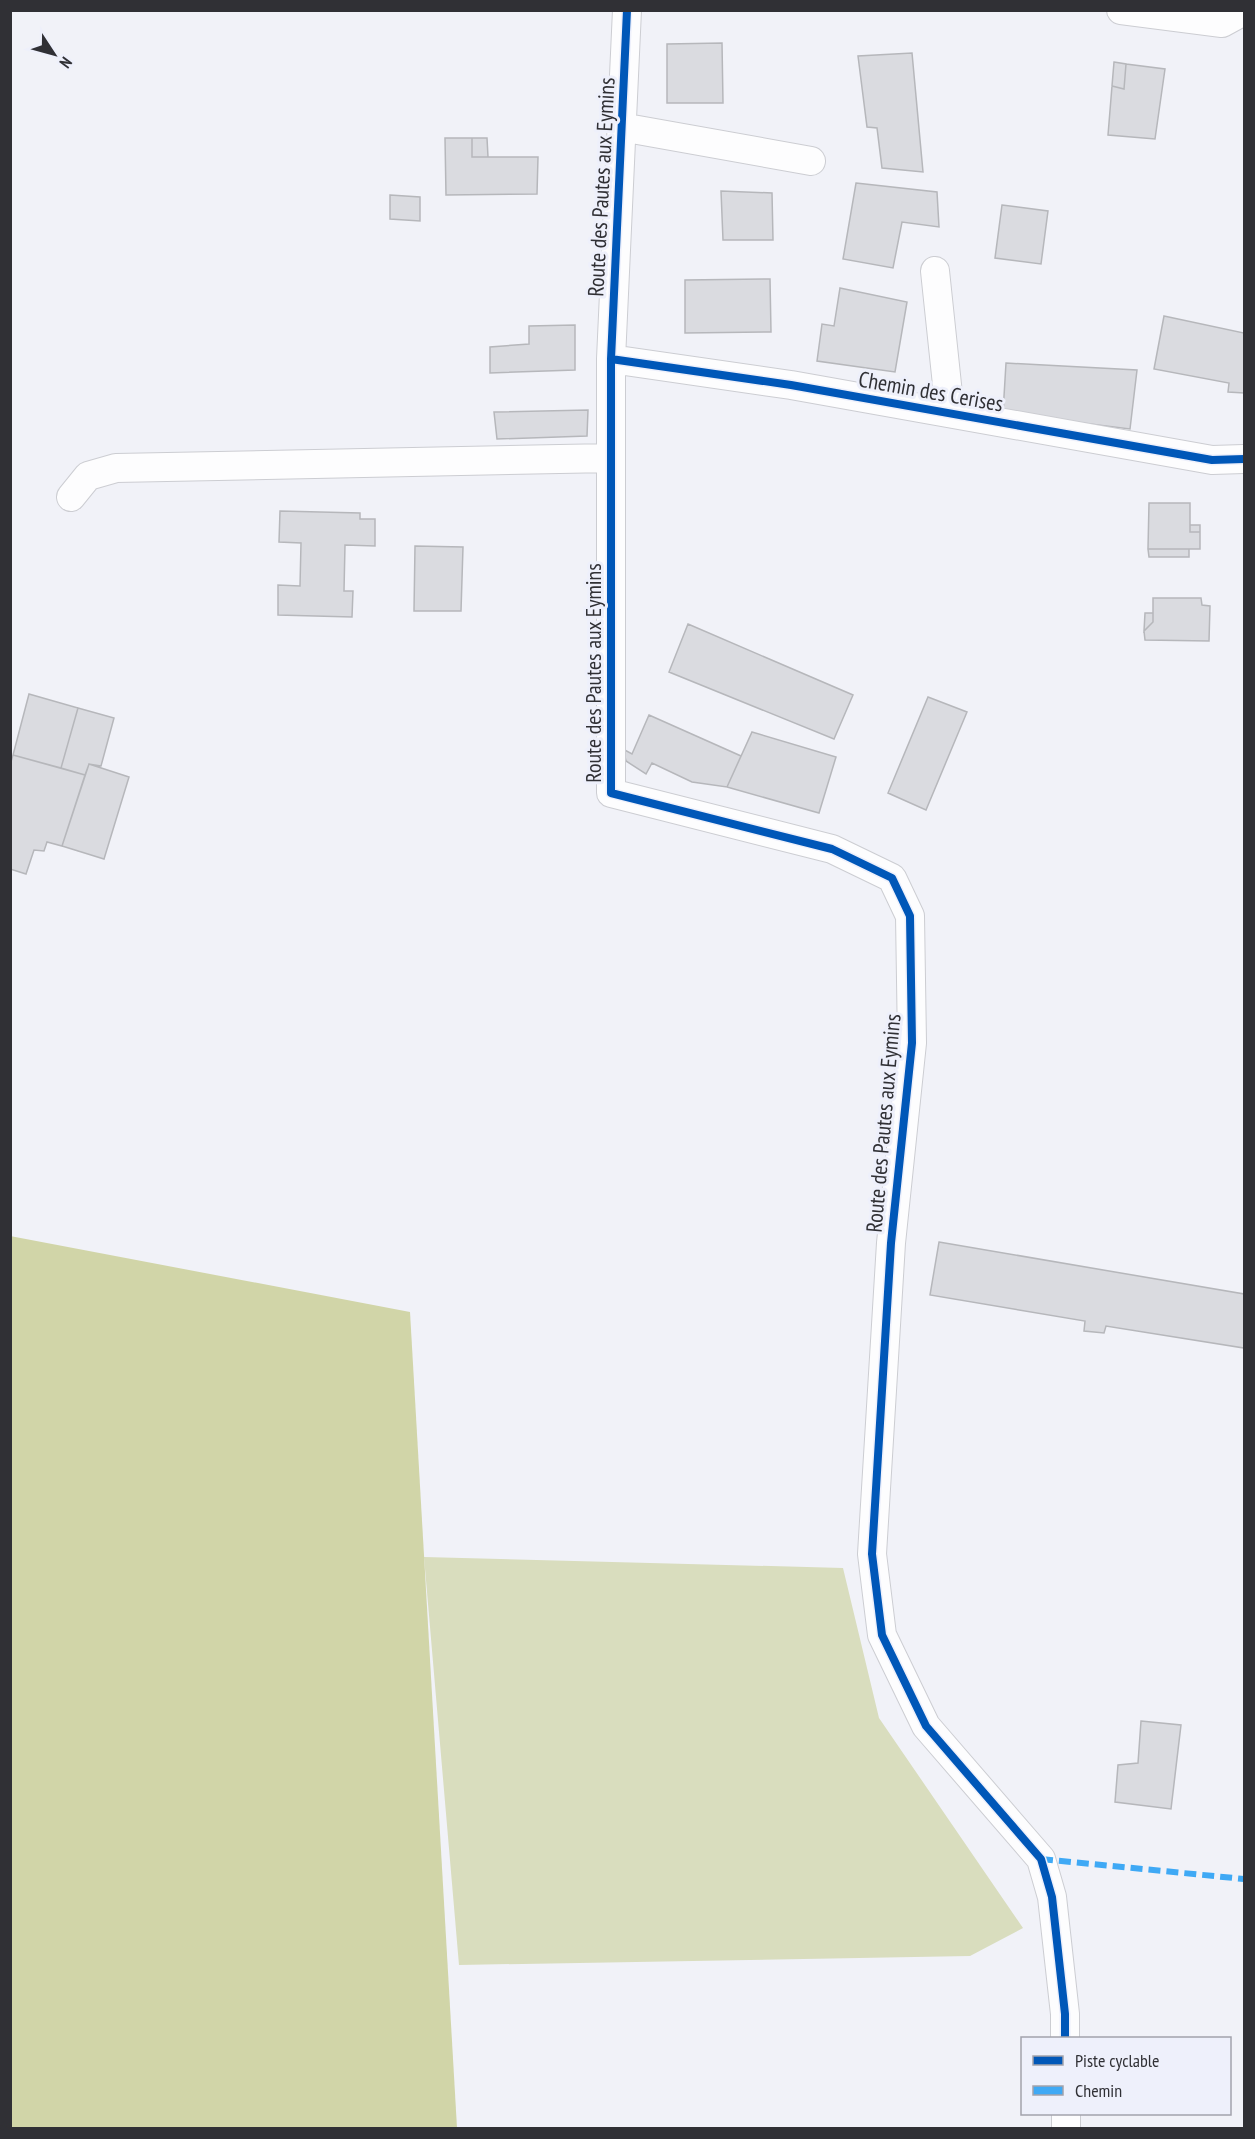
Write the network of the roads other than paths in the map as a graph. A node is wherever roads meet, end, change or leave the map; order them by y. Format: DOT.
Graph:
graph roads {
  1 [pos="627,10"];
  2 [pos="1121,10"];
  3 [pos="1245,11"];
  4 [pos="621,127"];
  5 [pos="811,161"];
  6 [pos="936,271"];
  7 [pos="611,359"];
  8 [pos="950,413"];
  9 [pos="611,458"];
  10 [pos="1245,459"];
  11 [pos="71,496"];
  12 [pos="1065,2037"];
  1 -- 4 [label="street, Route des Pautes aux Eymins"];
  2 -- 3 [label="street"];
  4 -- 5 [label="street"];
  4 -- 7 [label="street, Route des Pautes aux Eymins"];
  6 -- 8 [label="street"];
  7 -- 8 [label="street, Chemin des Cerises"];
  7 -- 9 [label="street, Route des Pautes aux Eymins"];
  8 -- 10 [label="street, Chemin des Cerises"];
  9 -- 11 [label="street"];
  9 -- 12 [label="street, Route des Pautes aux Eymins"];
}
